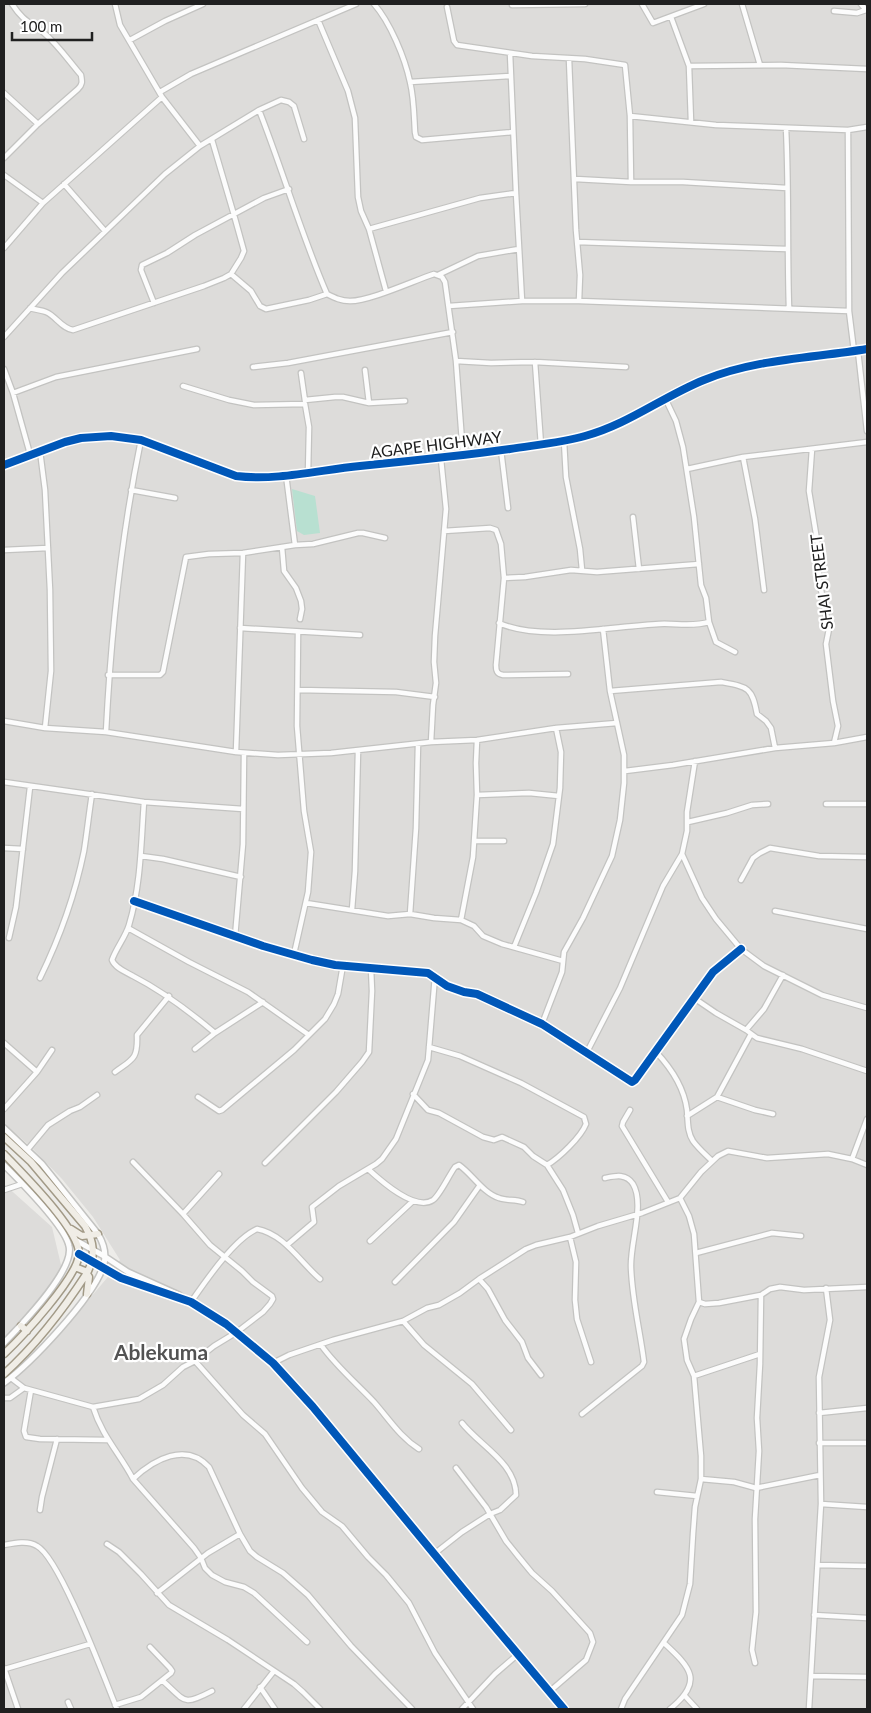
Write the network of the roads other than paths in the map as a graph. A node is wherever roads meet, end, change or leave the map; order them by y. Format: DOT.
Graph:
graph roads {
  1 [pos="12,4"];
  2 [pos="115,4"];
  3 [pos="203,4"];
  4 [pos="356,4"];
  5 [pos="374,4"];
  6 [pos="585,4"];
  7 [pos="642,4"];
  8 [pos="704,4"];
  9 [pos="742,4"];
  10 [pos="861,4"];
  11 [pos="512,5"];
  12 [pos="447,7"];
  13 [pos="834,11"];
  14 [pos="866,11"];
  15 [pos="672,17"];
  16 [pos="318,20"];
  17 [pos="130,40"];
  18 [pos="510,53"];
  19 [pos="569,60"];
  20 [pos="760,65"];
  21 [pos="689,66"];
  22 [pos="867,69"];
  23 [pos="511,76"];
  24 [pos="410,82"];
  25 [pos="4,93"];
  26 [pos="161,94"];
  27 [pos="260,110"];
  28 [pos="630,116"];
  29 [pos="691,122"];
  30 [pos="38,124"];
  31 [pos="867,127"];
  32 [pos="786,128"];
  33 [pos="848,130"];
  34 [pos="512,132"];
  35 [pos="304,139"];
  36 [pos="212,140"];
  37 [pos="200,146"];
  38 [pos="4,158"];
  39 [pos="4,174"];
  40 [pos="575,179"];
  41 [pos="631,182"];
  42 [pos="64,184"];
  43 [pos="787,188"];
  44 [pos="289,189"];
  45 [pos="516,193"];
  46 [pos="43,203"];
  47 [pos="234,215"];
  48 [pos="369,229"];
  49 [pos="105,231"];
  50 [pos="577,242"];
  51 [pos="4,248"];
  52 [pos="520,249"];
  53 [pos="787,249"];
  54 [pos="231,274"];
  55 [pos="438,274"];
  56 [pos="386,291"];
  57 [pos="327,294"];
  58 [pos="522,301"];
  59 [pos="579,301"];
  60 [pos="154,303"];
  61 [pos="449,306"];
  62 [pos="30,308"];
  63 [pos="789,308"];
  64 [pos="848,311"];
  65 [pos="453,332"];
  66 [pos="4,337"];
  67 [pos="197,349"];
  68 [pos="867,349"];
  69 [pos="856,351"];
  70 [pos="456,361"];
  71 [pos="535,362"];
  72 [pos="253,367"];
  73 [pos="626,367"];
  74 [pos="4,369"];
  75 [pos="365,370"];
  76 [pos="301,373"];
  77 [pos="864,381"];
  78 [pos="183,386"];
  79 [pos="13,393"];
  80 [pos="666,400"];
  81 [pos="405,401"];
  82 [pos="305,402"];
  83 [pos="369,403"];
  84 [pos="867,431"];
  85 [pos="141,440"];
  86 [pos="564,441"];
  87 [pos="867,442"];
  88 [pos="541,445"];
  89 [pos="812,449"];
  90 [pos="502,450"];
  91 [pos="40,451"];
  92 [pos="30,454"];
  93 [pos="463,456"];
  94 [pos="743,457"];
  95 [pos="441,459"];
  96 [pos="4,465"];
  97 [pos="687,470"];
  98 [pos="308,474"];
  99 [pos="286,475"];
  100 [pos="130,490"];
  101 [pos="175,498"];
  102 [pos="508,508"];
  103 [pos="633,517"];
  104 [pos="444,530"];
  105 [pos="385,538"];
  106 [pos="295,545"];
  107 [pos="282,547"];
  108 [pos="48,548"];
  109 [pos="4,550"];
  110 [pos="243,553"];
  111 [pos="698,564"];
  112 [pos="639,569"];
  113 [pos="582,570"];
  114 [pos="504,578"];
  115 [pos="764,590"];
  116 [pos="300,619"];
  117 [pos="709,622"];
  118 [pos="499,623"];
  119 [pos="240,628"];
  120 [pos="603,629"];
  121 [pos="298,632"];
  122 [pos="360,635"];
  123 [pos="735,652"];
  124 [pos="568,674"];
  125 [pos="108,675"];
  126 [pos="298,690"];
  127 [pos="610,691"];
  128 [pos="435,697"];
  129 [pos="4,721"];
  130 [pos="616,723"];
  131 [pos="44,728"];
  132 [pos="556,728"];
  133 [pos="106,732"];
  134 [pos="867,737"];
  135 [pos="478,740"];
  136 [pos="431,742"];
  137 [pos="834,743"];
  138 [pos="418,744"];
  139 [pos="776,748"];
  140 [pos="358,751"];
  141 [pos="236,752"];
  142 [pos="244,753"];
  143 [pos="300,754"];
  144 [pos="695,761"];
  145 [pos="625,771"];
  146 [pos="4,782"];
  147 [pos="30,786"];
  148 [pos="92,794"];
  149 [pos="477,795"];
  150 [pos="559,796"];
  151 [pos="144,802"];
  152 [pos="768,804"];
  153 [pos="826,804"];
  154 [pos="867,804"];
  155 [pos="243,809"];
  156 [pos="688,822"];
  157 [pos="474,841"];
  158 [pos="504,842"];
  159 [pos="4,848"];
  160 [pos="23,849"];
  161 [pos="682,854"];
  162 [pos="141,856"];
  163 [pos="867,857"];
  164 [pos="241,877"];
  165 [pos="741,880"];
  166 [pos="134,901"];
  167 [pos="306,903"];
  168 [pos="352,910"];
  169 [pos="775,911"];
  170 [pos="410,914"];
  171 [pos="462,920"];
  172 [pos="128,928"];
  173 [pos="867,929"];
  174 [pos="235,937"];
  175 [pos="9,938"];
  176 [pos="514,947"];
  177 [pos="741,949"];
  178 [pos="294,954"];
  179 [pos="563,960"];
  180 [pos="343,965"];
  181 [pos="371,968"];
  182 [pos="783,975"];
  183 [pos="435,976"];
  184 [pos="40,978"];
  185 [pos="169,996"];
  186 [pos="694,998"];
  187 [pos="263,1002"];
  188 [pos="867,1008"];
  189 [pos="542,1024"];
  190 [pos="746,1030"];
  191 [pos="214,1033"];
  192 [pos="751,1034"];
  193 [pos="309,1035"];
  194 [pos="4,1043"];
  195 [pos="429,1047"];
  196 [pos="195,1048"];
  197 [pos="52,1050"];
  198 [pos="587,1052"];
  199 [pos="656,1052"];
  200 [pos="867,1071"];
  201 [pos="37,1072"];
  202 [pos="115,1072"];
  203 [pos="97,1094"];
  204 [pos="413,1094"];
  205 [pos="198,1096"];
  206 [pos="717,1097"];
  207 [pos="4,1109"];
  208 [pos="630,1110"];
  209 [pos="773,1114"];
  210 [pos="687,1116"];
  211 [pos="867,1119"];
  212 [pos="4,1128"];
  213 [pos="4,1137"];
  214 [pos="28,1149"];
  215 [pos="852,1159"];
  216 [pos="5,1161"];
  217 [pos="712,1161"];
  218 [pos="133,1162"];
  219 [pos="265,1163"];
  220 [pos="547,1165"];
  221 [pos="867,1165"];
  222 [pos="368,1169"];
  223 [pos="219,1174"];
  224 [pos="605,1178"];
  225 [pos="22,1184"];
  226 [pos="480,1185"];
  227 [pos="4,1190"];
  228 [pos="680,1198"];
  229 [pos="413,1201"];
  230 [pos="523,1202"];
  231 [pos="668,1202"];
  232 [pos="183,1214"];
  233 [pos="638,1214"];
  234 [pos="65,1223"];
  235 [pos="578,1233"];
  236 [pos="98,1234"];
  237 [pos="90,1236"];
  238 [pos="570,1236"];
  239 [pos="801,1236"];
  240 [pos="77,1241"];
  241 [pos="370,1241"];
  242 [pos="287,1245"];
  243 [pos="94,1250"];
  244 [pos="696,1253"];
  245 [pos="79,1254"];
  246 [pos="104,1256"];
  247 [pos="226,1257"];
  248 [pos="92,1262"];
  249 [pos="75,1267"];
  250 [pos="103,1268"];
  251 [pos="87,1274"];
  252 [pos="320,1278"];
  253 [pos="479,1279"];
  254 [pos="395,1282"];
  255 [pos="867,1287"];
  256 [pos="826,1288"];
  257 [pos="87,1294"];
  258 [pos="761,1294"];
  259 [pos="188,1301"];
  260 [pos="699,1302"];
  261 [pos="403,1321"];
  262 [pos="21,1326"];
  263 [pos="27,1331"];
  264 [pos="237,1332"];
  265 [pos="4,1343"];
  266 [pos="321,1345"];
  267 [pos="4,1354"];
  268 [pos="760,1354"];
  269 [pos="20,1360"];
  270 [pos="195,1361"];
  271 [pos="591,1362"];
  272 [pos="272,1363"];
  273 [pos="25,1365"];
  274 [pos="4,1374"];
  275 [pos="541,1375"];
  276 [pos="694,1376"];
  277 [pos="11,1378"];
  278 [pos="4,1384"];
  279 [pos="24,1388"];
  280 [pos="31,1390"];
  281 [pos="4,1398"];
  282 [pos="93,1407"];
  283 [pos="867,1408"];
  284 [pos="819,1413"];
  285 [pos="582,1414"];
  286 [pos="462,1423"];
  287 [pos="511,1430"];
  288 [pos="57,1439"];
  289 [pos="107,1440"];
  290 [pos="867,1443"];
  291 [pos="819,1444"];
  292 [pos="419,1449"];
  293 [pos="456,1468"];
  294 [pos="820,1475"];
  295 [pos="133,1479"];
  296 [pos="701,1479"];
  297 [pos="756,1488"];
  298 [pos="657,1492"];
  299 [pos="697,1496"];
  300 [pos="821,1504"];
  301 [pos="867,1506"];
  302 [pos="40,1510"];
  303 [pos="490,1514"];
  304 [pos="240,1534"];
  305 [pos="107,1544"];
  306 [pos="4,1545"];
  307 [pos="434,1554"];
  308 [pos="201,1558"];
  309 [pos="818,1565"];
  310 [pos="867,1566"];
  311 [pos="157,1593"];
  312 [pos="814,1615"];
  313 [pos="867,1618"];
  314 [pos="307,1642"];
  315 [pos="664,1643"];
  316 [pos="90,1644"];
  317 [pos="150,1647"];
  318 [pos="517,1655"];
  319 [pos="755,1663"];
  320 [pos="4,1668"];
  321 [pos="274,1671"];
  322 [pos="811,1676"];
  323 [pos="867,1677"];
  324 [pos="163,1681"];
  325 [pos="260,1688"];
  326 [pos="212,1691"];
  327 [pos="550,1692"];
  328 [pos="685,1696"];
  329 [pos="68,1702"];
  330 [pos="469,1703"];
  331 [pos="116,1707"];
  332 [pos="18,1709"];
  333 [pos="71,1709"];
  334 [pos="244,1709"];
  335 [pos="275,1709"];
  336 [pos="320,1709"];
  337 [pos="412,1709"];
  338 [pos="462,1709"];
  339 [pos="473,1709"];
  340 [pos="564,1709"];
  341 [pos="621,1709"];
  342 [pos="670,1709"];
  343 [pos="697,1709"];
  344 [pos="809,1709"];
  1 -- 30 [label="street"];
  2 -- 17 [label="street"];
  3 -- 17 [label="street"];
  4 -- 16 [label="street"];
  5 -- 24 [label="street"];
  6 -- 11 [label="street"];
  7 -- 15 [label="street"];
  8 -- 15 [label="street"];
  9 -- 20 [label="street"];
  10 -- 14 [label="street"];
  12 -- 18 [label="street"];
  13 -- 14 [label="street"];
  15 -- 21 [label="street"];
  16 -- 26 [label="street"];
  16 -- 48 [label="street"];
  17 -- 26 [label="street"];
  18 -- 19 [label="street"];
  18 -- 23 [label="street"];
  19 -- 28 [label="street"];
  19 -- 40 [label="street"];
  20 -- 21 [label="street"];
  20 -- 22 [label="street"];
  21 -- 29 [label="street"];
  23 -- 24 [label="street"];
  23 -- 34 [label="street"];
  24 -- 34 [label="street"];
  25 -- 30 [label="street"];
  26 -- 37 [label="street"];
  26 -- 42 [label="street"];
  27 -- 35 [label="street"];
  27 -- 36 [label="street"];
  27 -- 44 [label="street"];
  28 -- 29 [label="street"];
  28 -- 41 [label="street"];
  29 -- 32 [label="street"];
  30 -- 38 [label="street"];
  31 -- 33 [label="street"];
  32 -- 33 [label="street"];
  32 -- 43 [label="street"];
  33 -- 64 [label="street"];
  34 -- 45 [label="street"];
  36 -- 37 [label="street"];
  36 -- 47 [label="street"];
  37 -- 49 [label="street"];
  39 -- 46 [label="street"];
  40 -- 41 [label="street"];
  40 -- 50 [label="street"];
  41 -- 43 [label="street"];
  42 -- 46 [label="street"];
  42 -- 49 [label="street"];
  43 -- 53 [label="street"];
  44 -- 47 [label="street"];
  44 -- 57 [label="street"];
  45 -- 48 [label="street"];
  45 -- 52 [label="street"];
  46 -- 51 [label="street"];
  47 -- 54 [label="street"];
  47 -- 60 [label="street"];
  48 -- 56 [label="street"];
  49 -- 62 [label="street"];
  50 -- 53 [label="street"];
  50 -- 59 [label="street"];
  52 -- 55 [label="street"];
  52 -- 58 [label="street"];
  53 -- 63 [label="street"];
  54 -- 57 [label="street"];
  54 -- 60 [label="street"];
  55 -- 56 [label="street"];
  55 -- 61 [label="street"];
  56 -- 57 [label="street"];
  58 -- 59 [label="street"];
  58 -- 61 [label="street"];
  59 -- 63 [label="street"];
  60 -- 62 [label="street"];
  61 -- 65 [label="street"];
  62 -- 66 [label="street"];
  63 -- 64 [label="street"];
  64 -- 69 [label="street"];
  65 -- 70 [label="street"];
  65 -- 72 [label="street"];
  67 -- 79 [label="street"];
  68 -- 69 [label="street, AGAPE HIGHWAY"];
  69 -- 77 [label="street"];
  69 -- 80 [label="street, AGAPE HIGHWAY"];
  70 -- 71 [label="street"];
  70 -- 93 [label="street"];
  71 -- 73 [label="street"];
  71 -- 88 [label="street"];
  74 -- 79 [label="street"];
  75 -- 83 [label="street"];
  76 -- 82 [label="street"];
  77 -- 84 [label="street"];
  78 -- 82 [label="street"];
  79 -- 92 [label="street"];
  80 -- 86 [label="street, AGAPE HIGHWAY"];
  80 -- 97 [label="street"];
  81 -- 83 [label="street"];
  82 -- 83 [label="street"];
  82 -- 98 [label="street"];
  85 -- 91 [label="street, AGAPE HIGHWAY"];
  85 -- 99 [label="street, AGAPE HIGHWAY"];
  85 -- 100 [label="street"];
  86 -- 88 [label="street, AGAPE HIGHWAY"];
  86 -- 113 [label="street"];
  87 -- 89 [label="street"];
  88 -- 90 [label="street, AGAPE HIGHWAY"];
  89 -- 94 [label="street"];
  89 -- 137 [label="street, SHAI STREET"];
  90 -- 93 [label="street, AGAPE HIGHWAY"];
  90 -- 102 [label="street"];
  91 -- 92 [label="street, AGAPE HIGHWAY"];
  91 -- 108 [label="street"];
  92 -- 96 [label="street, AGAPE HIGHWAY"];
  93 -- 95 [label="street, AGAPE HIGHWAY"];
  94 -- 97 [label="street"];
  94 -- 115 [label="street"];
  95 -- 98 [label="street, AGAPE HIGHWAY"];
  95 -- 104 [label="street"];
  97 -- 111 [label="street"];
  98 -- 99 [label="street, AGAPE HIGHWAY"];
  99 -- 106 [label="street"];
  100 -- 101 [label="street"];
  100 -- 125 [label="street"];
  103 -- 112 [label="street"];
  104 -- 114 [label="street"];
  104 -- 128 [label="street"];
  105 -- 106 [label="street"];
  106 -- 107 [label="street"];
  107 -- 110 [label="street"];
  107 -- 116 [label="street"];
  108 -- 109 [label="street"];
  108 -- 131 [label="street"];
  110 -- 119 [label="street"];
  110 -- 125 [label="street"];
  111 -- 112 [label="street"];
  111 -- 117 [label="street"];
  112 -- 113 [label="street"];
  113 -- 114 [label="street"];
  114 -- 118 [label="street"];
  117 -- 120 [label="street"];
  117 -- 123 [label="street"];
  118 -- 120 [label="street"];
  118 -- 124 [label="street"];
  119 -- 121 [label="street"];
  119 -- 141 [label="street"];
  120 -- 127 [label="street"];
  121 -- 122 [label="street"];
  121 -- 126 [label="street"];
  125 -- 133 [label="street"];
  126 -- 128 [label="street"];
  126 -- 143 [label="street"];
  127 -- 130 [label="street"];
  127 -- 139 [label="street"];
  128 -- 136 [label="street"];
  129 -- 131 [label="street"];
  130 -- 132 [label="street"];
  130 -- 145 [label="street"];
  131 -- 133 [label="street"];
  132 -- 135 [label="street"];
  132 -- 150 [label="street"];
  133 -- 141 [label="street"];
  134 -- 137 [label="street"];
  135 -- 136 [label="street"];
  135 -- 149 [label="street"];
  136 -- 138 [label="street"];
  137 -- 139 [label="street"];
  138 -- 140 [label="street"];
  138 -- 170 [label="street"];
  139 -- 144 [label="street"];
  140 -- 143 [label="street"];
  140 -- 168 [label="street"];
  141 -- 142 [label="street"];
  142 -- 143 [label="street"];
  142 -- 155 [label="street"];
  143 -- 167 [label="street"];
  144 -- 145 [label="street"];
  144 -- 156 [label="street"];
  145 -- 179 [label="street"];
  146 -- 147 [label="street"];
  147 -- 148 [label="street"];
  147 -- 160 [label="street"];
  148 -- 151 [label="street"];
  148 -- 184 [label="street"];
  149 -- 150 [label="street"];
  149 -- 157 [label="street"];
  150 -- 176 [label="street"];
  151 -- 155 [label="street"];
  151 -- 162 [label="street"];
  152 -- 156 [label="street"];
  153 -- 154 [label="street"];
  155 -- 164 [label="street"];
  156 -- 161 [label="street"];
  157 -- 158 [label="street"];
  157 -- 171 [label="street"];
  159 -- 160 [label="street"];
  160 -- 175 [label="street"];
  161 -- 177 [label="street"];
  161 -- 198 [label="street"];
  162 -- 164 [label="street"];
  162 -- 166 [label="street"];
  163 -- 165 [label="street"];
  164 -- 174 [label="street"];
  166 -- 172 [label="street"];
  166 -- 174 [label="street"];
  167 -- 168 [label="street"];
  167 -- 178 [label="street"];
  168 -- 170 [label="street"];
  169 -- 173 [label="street"];
  170 -- 171 [label="street"];
  171 -- 176 [label="street"];
  172 -- 185 [label="street"];
  172 -- 187 [label="street"];
  174 -- 178 [label="street"];
  176 -- 179 [label="street"];
  177 -- 182 [label="street"];
  177 -- 186 [label="street"];
  178 -- 180 [label="street"];
  179 -- 189 [label="street"];
  180 -- 181 [label="street"];
  180 -- 193 [label="street"];
  181 -- 183 [label="street"];
  181 -- 219 [label="street"];
  182 -- 188 [label="street"];
  182 -- 190 [label="street"];
  183 -- 189 [label="street"];
  183 -- 195 [label="street"];
  185 -- 191 [label="street"];
  185 -- 202 [label="street"];
  186 -- 190 [label="street"];
  186 -- 199 [label="street"];
  187 -- 191 [label="street"];
  187 -- 193 [label="street"];
  189 -- 198 [label="street"];
  190 -- 192 [label="street"];
  191 -- 196 [label="street"];
  192 -- 200 [label="street"];
  192 -- 206 [label="street"];
  193 -- 205 [label="street"];
  194 -- 201 [label="street"];
  195 -- 204 [label="street"];
  195 -- 220 [label="street"];
  197 -- 201 [label="street"];
  198 -- 199 [label="street"];
  199 -- 210 [label="street"];
  201 -- 207 [label="street"];
  203 -- 214 [label="street"];
  204 -- 220 [label="street"];
  204 -- 222 [label="street"];
  206 -- 209 [label="street"];
  206 -- 210 [label="street"];
  208 -- 231 [label="street"];
  210 -- 217 [label="street"];
  211 -- 215 [label="street"];
  212 -- 214 [label="street"];
  213 -- 237 [label="main road"];
  214 -- 236 [label="street"];
  215 -- 217 [label="street"];
  215 -- 221 [label="street"];
  216 -- 225 [label="street"];
  216 -- 234 [label="main road"];
  217 -- 228 [label="street"];
  218 -- 232 [label="street"];
  220 -- 235 [label="street"];
  222 -- 229 [label="street"];
  222 -- 242 [label="street"];
  223 -- 232 [label="street"];
  224 -- 233 [label="street"];
  225 -- 227 [label="street"];
  225 -- 262 [label="street"];
  226 -- 229 [label="street"];
  226 -- 230 [label="street"];
  226 -- 254 [label="street"];
  228 -- 231 [label="street"];
  228 -- 244 [label="street"];
  229 -- 241 [label="street"];
  231 -- 233 [label="street"];
  232 -- 247 [label="street"];
  233 -- 235 [label="street"];
  233 -- 285 [label="street"];
  234 -- 237 [label="main road"];
  234 -- 240 [label="main road"];
  235 -- 238 [label="street"];
  236 -- 237 [label="main road"];
  236 -- 246 [label="street"];
  237 -- 243 [label="main road"];
  238 -- 253 [label="street"];
  238 -- 271 [label="street"];
  239 -- 244 [label="street"];
  240 -- 243 [label="street"];
  240 -- 245 [label="main road"];
  242 -- 247 [label="street"];
  242 -- 252 [label="street"];
  243 -- 246 [label="street"];
  243 -- 248 [label="main road"];
  244 -- 260 [label="street"];
  245 -- 248 [label="street"];
  245 -- 249 [label="main road"];
  246 -- 250 [label="street"];
  246 -- 259 [label="street"];
  247 -- 259 [label="street"];
  247 -- 264 [label="street"];
  248 -- 250 [label="street"];
  248 -- 251 [label="main road"];
  249 -- 251 [label="main road"];
  249 -- 263 [label="main road"];
  250 -- 257 [label="street"];
  250 -- 259 [label="street"];
  251 -- 257 [label="main road"];
  251 -- 269 [label="main road"];
  253 -- 261 [label="street"];
  253 -- 275 [label="street"];
  255 -- 256 [label="street"];
  256 -- 258 [label="street"];
  256 -- 284 [label="street"];
  257 -- 273 [label="street"];
  258 -- 260 [label="street"];
  258 -- 268 [label="street"];
  259 -- 264 [label="street"];
  260 -- 276 [label="street"];
  261 -- 266 [label="street"];
  261 -- 287 [label="street"];
  262 -- 263 [label="main road"];
  262 -- 265 [label="street"];
  263 -- 267 [label="main road"];
  264 -- 270 [label="street"];
  264 -- 272 [label="street"];
  266 -- 272 [label="street"];
  266 -- 292 [label="street"];
  268 -- 276 [label="street"];
  268 -- 297 [label="street"];
  269 -- 273 [label="main road"];
  269 -- 274 [label="main road"];
  270 -- 282 [label="street"];
  270 -- 330 [label="street"];
  272 -- 307 [label="street"];
  273 -- 277 [label="street"];
  276 -- 296 [label="street"];
  277 -- 278 [label="street"];
  277 -- 279 [label="street"];
  279 -- 280 [label="street"];
  279 -- 281 [label="street"];
  280 -- 282 [label="street"];
  280 -- 288 [label="street"];
  282 -- 289 [label="street"];
  283 -- 284 [label="street"];
  284 -- 291 [label="street"];
  286 -- 303 [label="street"];
  288 -- 289 [label="street"];
  288 -- 302 [label="street"];
  289 -- 295 [label="street"];
  290 -- 291 [label="street"];
  291 -- 294 [label="street"];
  293 -- 303 [label="street"];
  294 -- 297 [label="street"];
  294 -- 300 [label="street"];
  295 -- 304 [label="street"];
  295 -- 308 [label="street"];
  296 -- 297 [label="street"];
  296 -- 299 [label="street"];
  297 -- 319 [label="street"];
  298 -- 299 [label="street"];
  299 -- 315 [label="street"];
  300 -- 301 [label="street"];
  300 -- 309 [label="street"];
  303 -- 307 [label="street"];
  303 -- 327 [label="street"];
  304 -- 308 [label="street"];
  304 -- 337 [label="street"];
  305 -- 311 [label="street"];
  306 -- 316 [label="street"];
  307 -- 318 [label="street"];
  308 -- 311 [label="street"];
  308 -- 314 [label="street"];
  309 -- 310 [label="street"];
  309 -- 312 [label="street"];
  311 -- 321 [label="street"];
  312 -- 313 [label="street"];
  312 -- 322 [label="street"];
  315 -- 328 [label="street"];
  315 -- 341 [label="street"];
  316 -- 320 [label="street"];
  316 -- 331 [label="street"];
  317 -- 324 [label="street"];
  318 -- 327 [label="street"];
  318 -- 330 [label="street"];
  320 -- 332 [label="street"];
  321 -- 325 [label="street"];
  321 -- 336 [label="street"];
  322 -- 323 [label="street"];
  322 -- 344 [label="street"];
  324 -- 326 [label="street"];
  324 -- 331 [label="street"];
  325 -- 334 [label="street"];
  325 -- 335 [label="street"];
  327 -- 340 [label="street"];
  328 -- 342 [label="street"];
  328 -- 343 [label="street"];
  329 -- 333 [label="street"];
  330 -- 338 [label="street"];
  330 -- 339 [label="street"];
}
